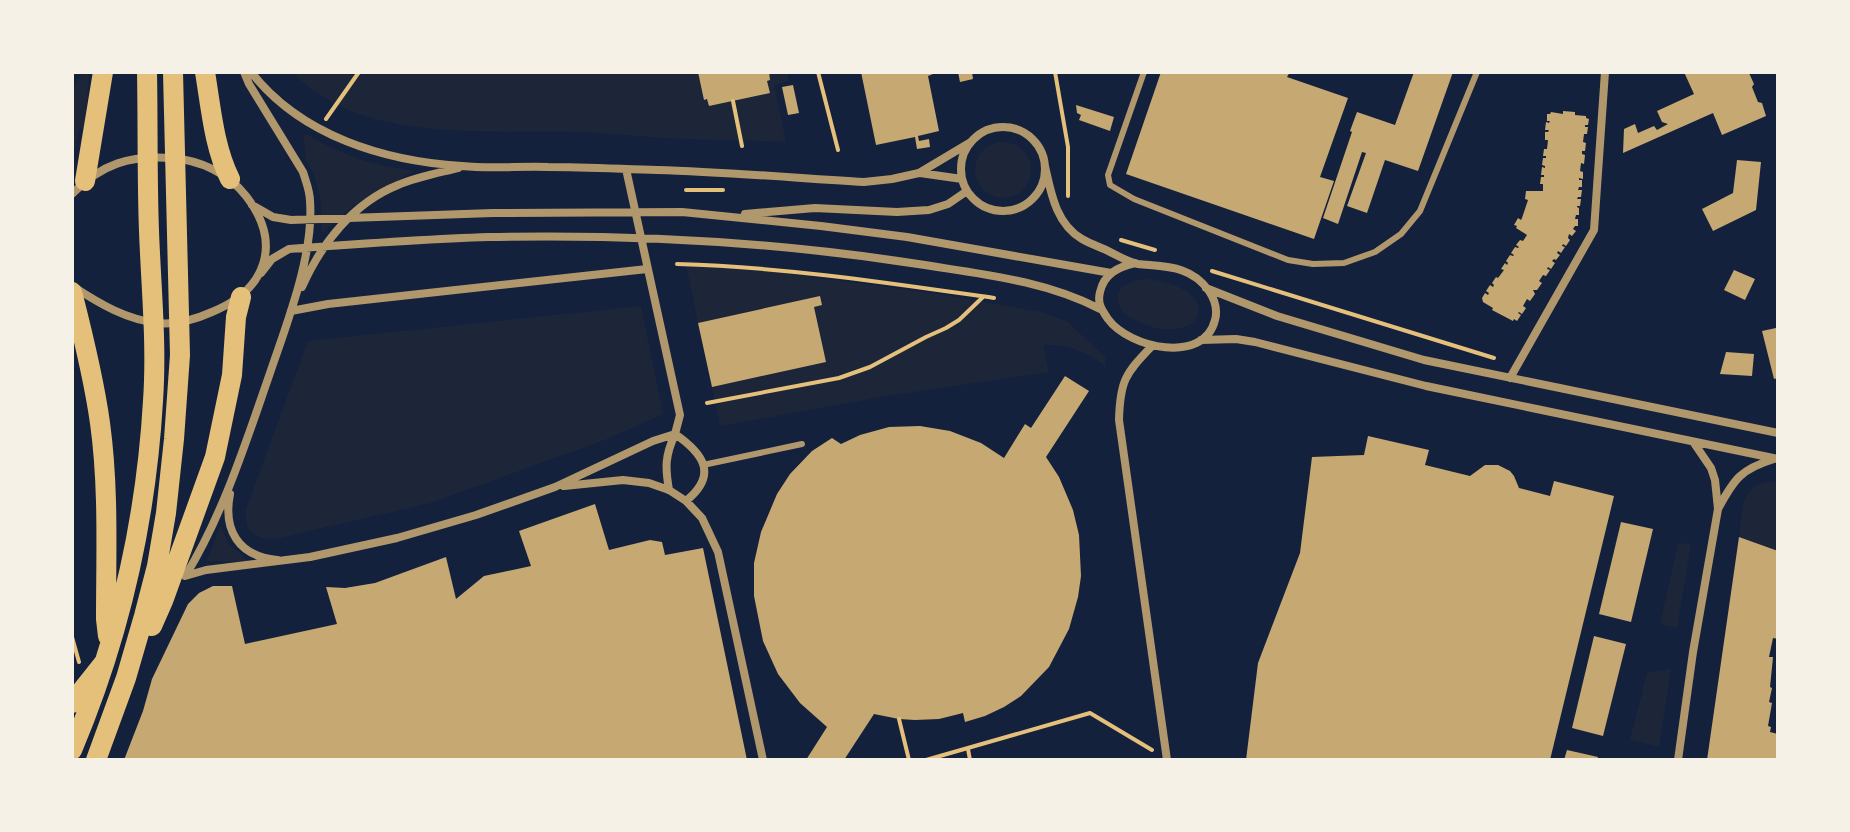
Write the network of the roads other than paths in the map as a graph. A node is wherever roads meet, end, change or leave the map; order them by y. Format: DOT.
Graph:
graph roads {
  1 [pos="103,72"];
  2 [pos="147,72"];
  3 [pos="173,72"];
  4 [pos="205,72"];
  5 [pos="244,72"];
  6 [pos="251,72"];
  7 [pos="1144,72"];
  8 [pos="1477,72"];
  9 [pos="1605,72"];
  10 [pos="971,142"];
  11 [pos="463,166"];
  12 [pos="1045,166"];
  13 [pos="626,169"];
  14 [pos="919,173"];
  15 [pos="230,179"];
  16 [pos="962,179"];
  17 [pos="78,187"];
  18 [pos="967,191"];
  19 [pos="252,205"];
  20 [pos="726,216"];
  21 [pos="1135,263"];
  22 [pos="647,269"];
  23 [pos="261,273"];
  24 [pos="1111,273"];
  25 [pos="1206,288"];
  26 [pos="72,289"];
  27 [pos="241,297"];
  28 [pos="1100,309"];
  29 [pos="291,311"];
  30 [pos="1201,340"];
  31 [pos="1152,346"];
  32 [pos="1510,378"];
  33 [pos="1778,433"];
  34 [pos="675,434"];
  35 [pos="1694,442"];
  36 [pos="802,444"];
  37 [pos="1776,459"];
  38 [pos="703,465"];
  39 [pos="235,474"];
  40 [pos="555,487"];
  41 [pos="669,490"];
  42 [pos="686,501"];
  43 [pos="1718,509"];
  44 [pos="289,561"];
  45 [pos="185,576"];
  46 [pos="163,601"];
  47 [pos="106,654"];
  48 [pos="126,678"];
  49 [pos="72,703"];
  50 [pos="72,750"];
  51 [pos="96,760"];
  52 [pos="763,760"];
  53 [pos="1167,760"];
  54 [pos="1678,760"];
  1 -- 17 [label="main road"];
  2 -- 47 [label="main road"];
  3 -- 48 [label="main road"];
  4 -- 15 [label="main road"];
  5 -- 29 [label="street"];
  6 -- 11 [label="street"];
  7 -- 8 [label="lane"];
  9 -- 32 [label="street"];
  10 -- 12 [label="street"];
  10 -- 14 [label="street"];
  10 -- 16 [label="street"];
  11 -- 13 [label="street"];
  11 -- 29 [label="street"];
  12 -- 18 [label="street"];
  12 -- 21 [label="street"];
  13 -- 14 [label="street"];
  13 -- 22 [label="street"];
  14 -- 16 [label="street"];
  15 -- 17 [label="street"];
  15 -- 19 [label="street"];
  16 -- 18 [label="street"];
  18 -- 20 [label="street"];
  19 -- 20 [label="street"];
  19 -- 23 [label="street"];
  20 -- 24 [label="street"];
  21 -- 24 [label="street"];
  21 -- 25 [label="street"];
  22 -- 29 [label="street"];
  22 -- 34 [label="street"];
  23 -- 27 [label="street"];
  23 -- 28 [label="street"];
  24 -- 28 [label="street"];
  25 -- 30 [label="street"];
  25 -- 32 [label="street"];
  26 -- 27 [label="street"];
  26 -- 47 [label="main road"];
  27 -- 46 [label="main road"];
  28 -- 31 [label="street"];
  29 -- 39 [label="street"];
  30 -- 31 [label="street"];
  30 -- 35 [label="street"];
  31 -- 53 [label="street"];
  32 -- 33 [label="street"];
  34 -- 38 [label="street"];
  34 -- 40 [label="street"];
  34 -- 41 [label="street"];
  35 -- 37 [label="street"];
  35 -- 43 [label="street"];
  36 -- 38 [label="lane"];
  37 -- 43 [label="street"];
  38 -- 42 [label="street"];
  39 -- 44 [label="street"];
  39 -- 45 [label="street"];
  40 -- 41 [label="street"];
  40 -- 44 [label="street"];
  41 -- 42 [label="street"];
  42 -- 52 [label="street"];
  43 -- 54 [label="street"];
  44 -- 45 [label="street"];
  45 -- 46 [label="street"];
  46 -- 48 [label="main road"];
  47 -- 49 [label="main road"];
  47 -- 50 [label="main road"];
  48 -- 51 [label="main road"];
}
